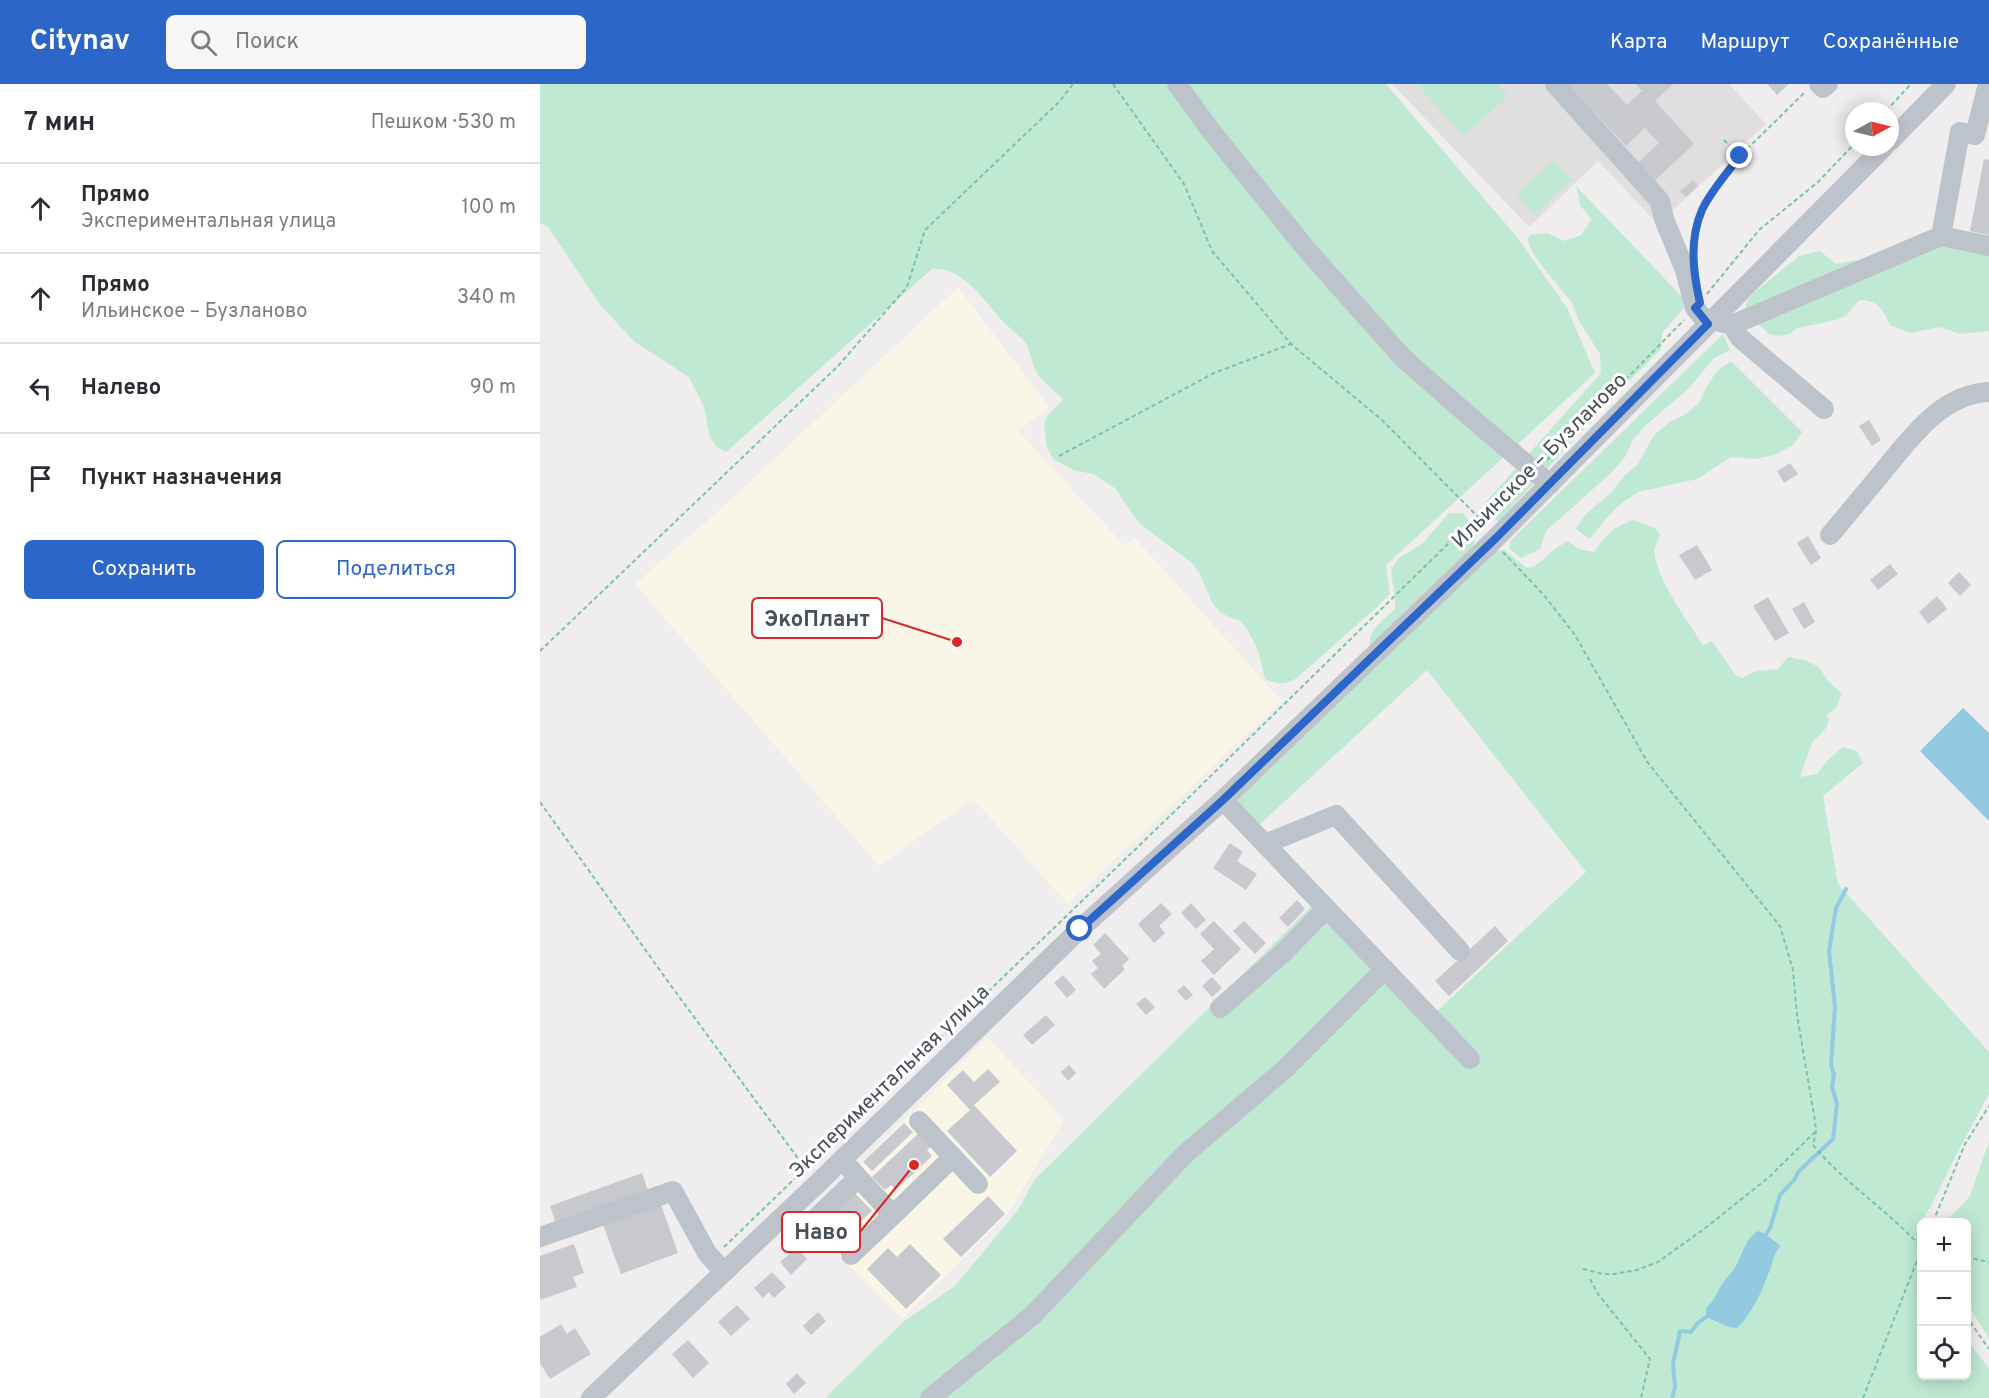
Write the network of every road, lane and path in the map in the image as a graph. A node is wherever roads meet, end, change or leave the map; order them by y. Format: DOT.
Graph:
graph roads {
  1 [pos="1072,84"];
  2 [pos="1113,84"];
  3 [pos="1177,84"];
  4 [pos="1555,84"];
  5 [pos="1911,84"];
  6 [pos="1947,84"];
  7 [pos="1988,84"];
  8 [pos="1823,85"];
  9 [pos="1894,102"];
  10 [pos="1899,132"];
  11 [pos="1982,137"];
  12 [pos="1724,140"];
  13 [pos="1845,154"];
  14 [pos="1740,156"];
  15 [pos="1875,156"];
  16 [pos="1941,236"];
  17 [pos="1989,246"];
  18 [pos="1694,252"];
  19 [pos="1695,308"];
  20 [pos="1710,322"];
  21 [pos="1732,325"];
  22 [pos="1291,344"];
  23 [pos="1989,392"];
  24 [pos="1824,409"];
  25 [pos="1059,456"];
  26 [pos="1543,478"];
  27 [pos="1483,522"];
  28 [pos="1830,535"];
  29 [pos="1495,540"];
  30 [pos="540,651"];
  31 [pos="1223,800"];
  32 [pos="540,802"];
  33 [pos="1265,844"];
  34 [pos="1326,909"];
  35 [pos="1460,951"];
  36 [pos="1384,969"];
  37 [pos="1220,1008"];
  38 [pos="1470,1059"];
  39 [pos="1989,1106"];
  40 [pos="919,1120"];
  41 [pos="1816,1131"];
  42 [pos="953,1157"];
  43 [pos="842,1160"];
  44 [pos="804,1168"];
  45 [pos="858,1178"];
  46 [pos="818,1183"];
  47 [pos="978,1184"];
  48 [pos="893,1215"];
  49 [pos="816,1218"];
  50 [pos="1935,1218"];
  51 [pos="540,1237"];
  52 [pos="1917,1243"];
  53 [pos="851,1255"];
  54 [pos="1917,1258"];
  55 [pos="1971,1258"];
  56 [pos="1989,1262"];
  57 [pos="718,1266"];
  58 [pos="1583,1269"];
  59 [pos="1590,1279"];
  60 [pos="1971,1323"];
  61 [pos="1989,1349"];
  62 [pos="591,1398"];
  63 [pos="930,1398"];
  64 [pos="1641,1398"];
  65 [pos="1863,1398"];
  1 -- 30 [label="path"];
  2 -- 22 [label="path"];
  3 -- 26 [label="street"];
  4 -- 19 [label="street"];
  5 -- 9 [label="path"];
  6 -- 10 [label="street"];
  7 -- 11 [label="street"];
  8 -- 14 [label="path"];
  11 -- 16 [label="street"];
  12 -- 14 [label="path"];
  13 -- 19 [label="path"];
  14 -- 18 [label="path"];
  15 -- 20 [label="street, Ильинское – Бузланово"];
  16 -- 17 [label="street"];
  16 -- 21 [label="street"];
  19 -- 20 [label="street"];
  19 -- 26 [label="path"];
  20 -- 21 [label="street"];
  20 -- 26 [label="street, Ильинское – Бузланово"];
  21 -- 24 [label="street"];
  22 -- 25 [label="path"];
  22 -- 27 [label="path"];
  23 -- 28 [label="street"];
  26 -- 27 [label="path"];
  26 -- 29 [label="street, Ильинское – Бузланово"];
  27 -- 29 [label="path"];
  27 -- 44 [label="path"];
  29 -- 31 [label="street, Ильинское – Бузланово"];
  29 -- 41 [label="path"];
  31 -- 33 [label="street"];
  31 -- 43 [label="street, Экспериментальная улица"];
  32 -- 44 [label="path"];
  33 -- 34 [label="street"];
  33 -- 35 [label="street"];
  34 -- 36 [label="street"];
  34 -- 37 [label="street"];
  36 -- 38 [label="street"];
  36 -- 63 [label="street"];
  39 -- 50 [label="path"];
  40 -- 42 [label="street"];
  41 -- 52 [label="path"];
  41 -- 58 [label="path"];
  42 -- 47 [label="street"];
  42 -- 48 [label="street"];
  43 -- 45 [label="street"];
  43 -- 46 [label="street, Экспериментальная улица"];
  44 -- 46 [label="path"];
  44 -- 57 [label="path"];
  45 -- 48 [label="street"];
  45 -- 49 [label="street"];
  46 -- 57 [label="street, Экспериментальная улица"];
  48 -- 53 [label="street"];
  51 -- 57 [label="street"];
  54 -- 65 [label="path"];
  55 -- 56 [label="path"];
  57 -- 62 [label="street, Экспериментальная улица"];
  59 -- 64 [label="path"];
  60 -- 61 [label="path"];
}
